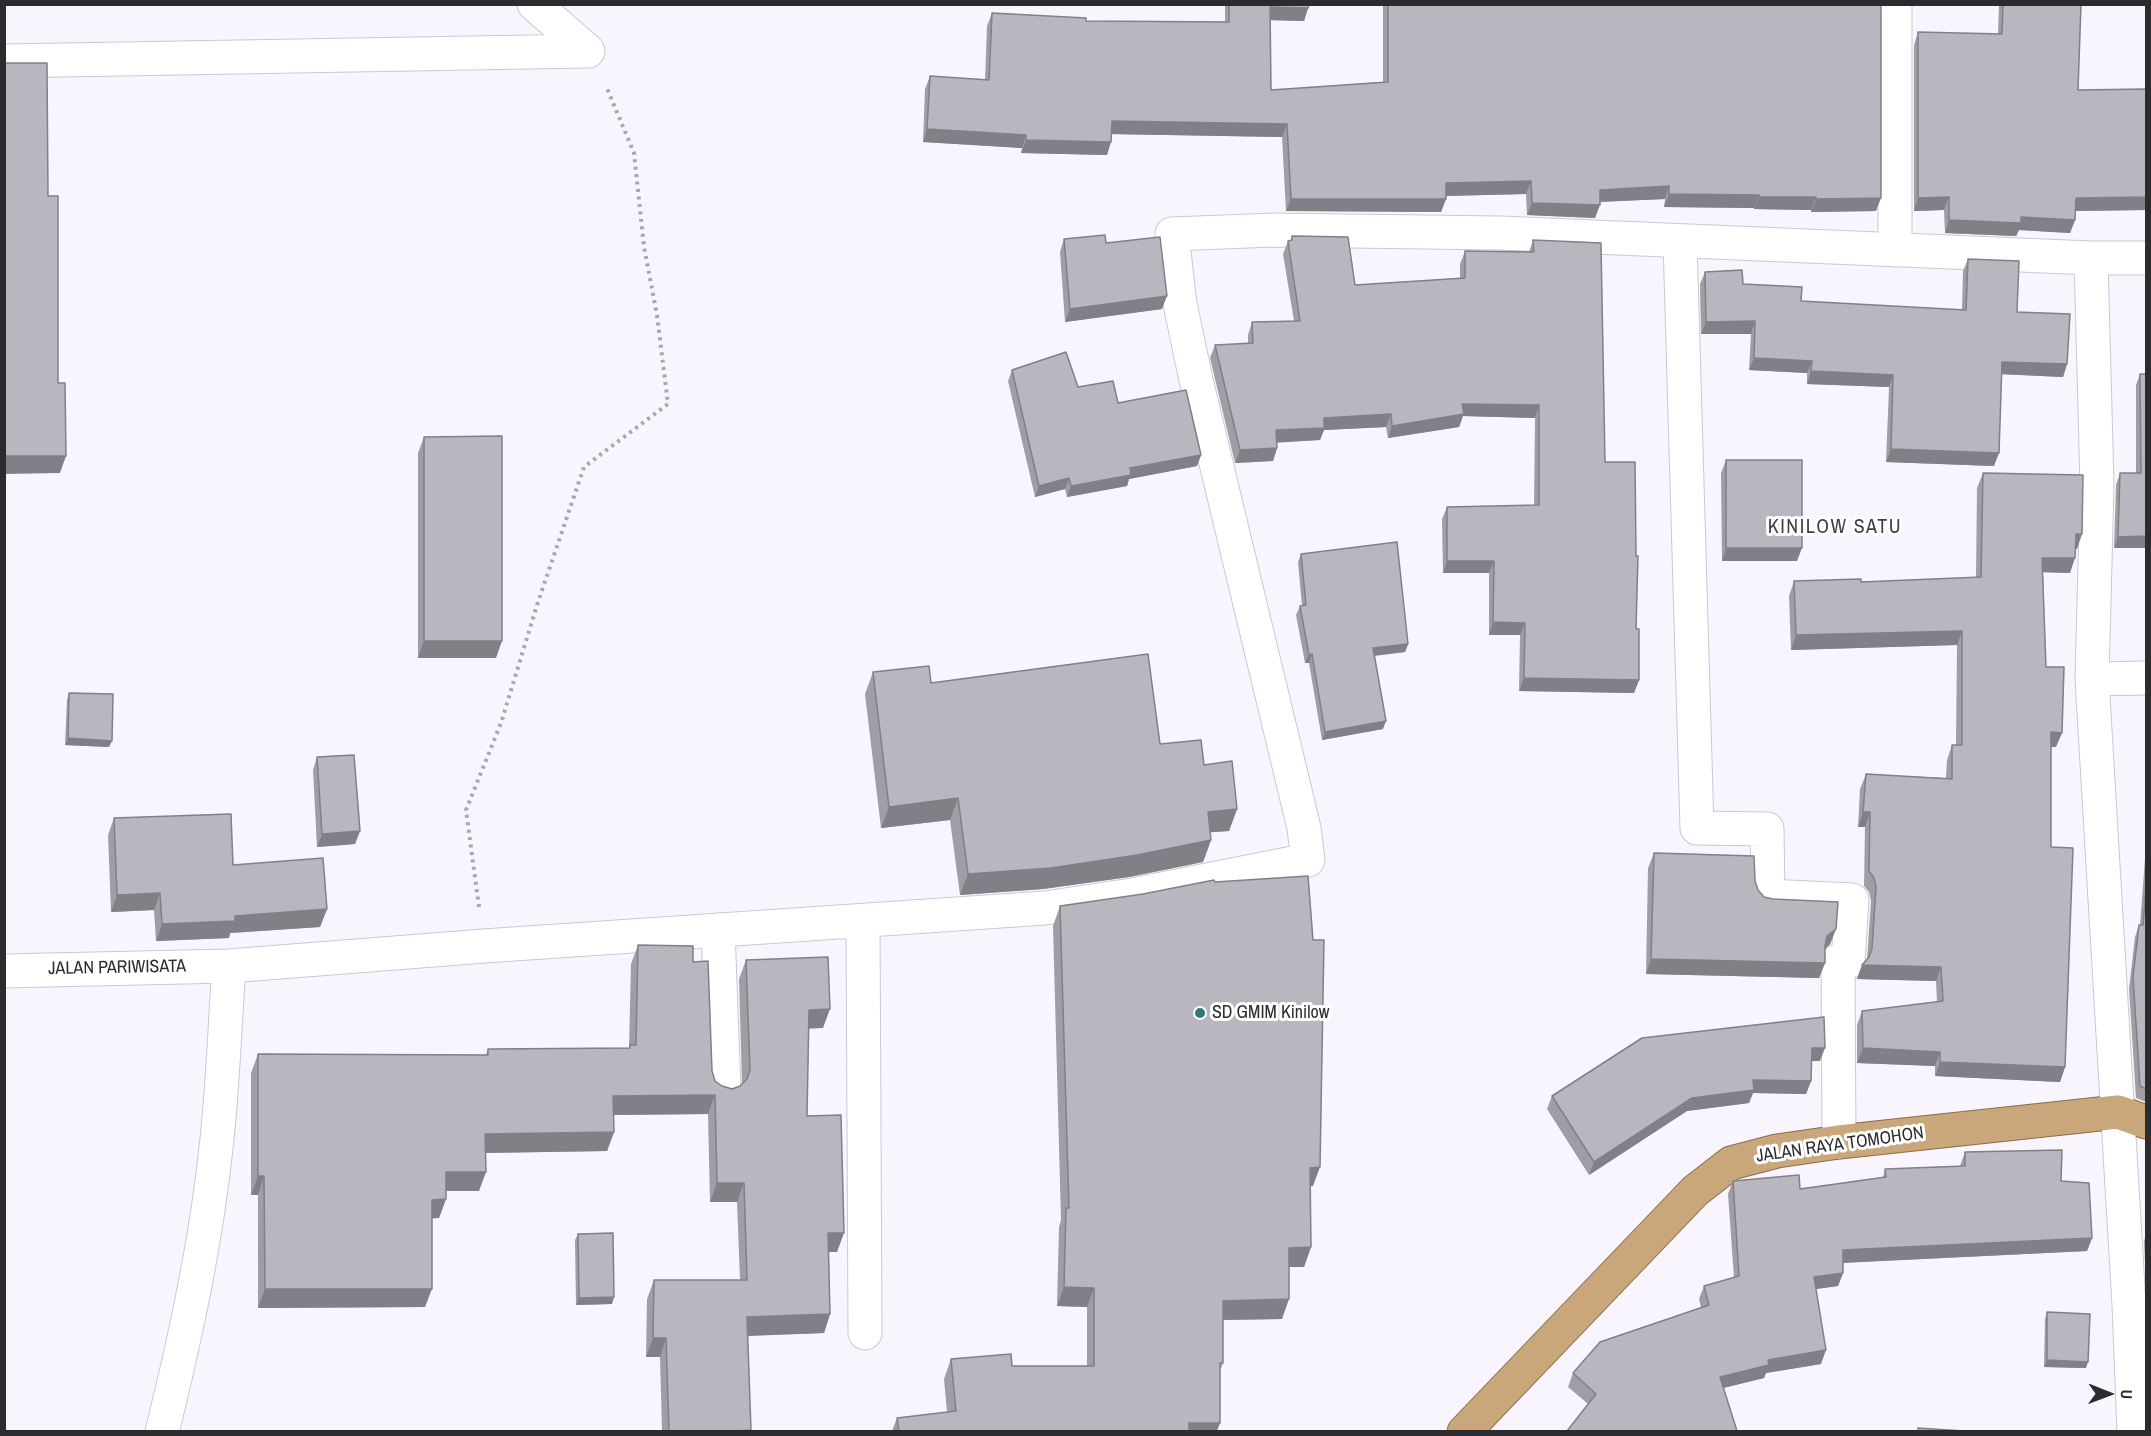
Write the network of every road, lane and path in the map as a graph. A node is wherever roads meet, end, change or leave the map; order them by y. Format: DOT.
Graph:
graph roads {
  1 [pos="534,4"];
  2 [pos="1895,4"];
  3 [pos="588,51"];
  4 [pos="4,61"];
  5 [pos="1680,241"];
  6 [pos="1895,250"];
  7 [pos="2091,258"];
  8 [pos="2146,258"];
  9 [pos="2146,678"];
  10 [pos="2092,680"];
  11 [pos="863,921"];
  12 [pos="718,930"];
  13 [pos="484,946"];
  14 [pos="229,966"];
  15 [pos="4,971"];
  16 [pos="724,1089"];
  17 [pos="2132,1117"];
  18 [pos="1839,1142"];
  19 [pos="865,1333"];
  20 [pos="162,1431"];
  21 [pos="1464,1431"];
  22 [pos="2134,1431"];
  1 -- 3 [label="street"];
  2 -- 6 [label="street"];
  3 -- 4 [label="street"];
  3 -- 13 [label="path"];
  5 -- 6 [label="street"];
  5 -- 11 [label="street, JALAN PARIWISATA"];
  5 -- 18 [label="street"];
  6 -- 7 [label="street"];
  7 -- 8 [label="street"];
  7 -- 10 [label="street"];
  9 -- 10 [label="street"];
  10 -- 17 [label="street"];
  11 -- 12 [label="street, JALAN PARIWISATA"];
  11 -- 19 [label="street"];
  12 -- 13 [label="street, JALAN PARIWISATA"];
  12 -- 16 [label="street"];
  13 -- 14 [label="street, JALAN PARIWISATA"];
  14 -- 15 [label="street, JALAN PARIWISATA"];
  14 -- 20 [label="street"];
  17 -- 18 [label="highway, JALAN RAYA TOMOHON"];
  17 -- 22 [label="street"];
  18 -- 21 [label="highway, JALAN RAYA TOMOHON"];
}
